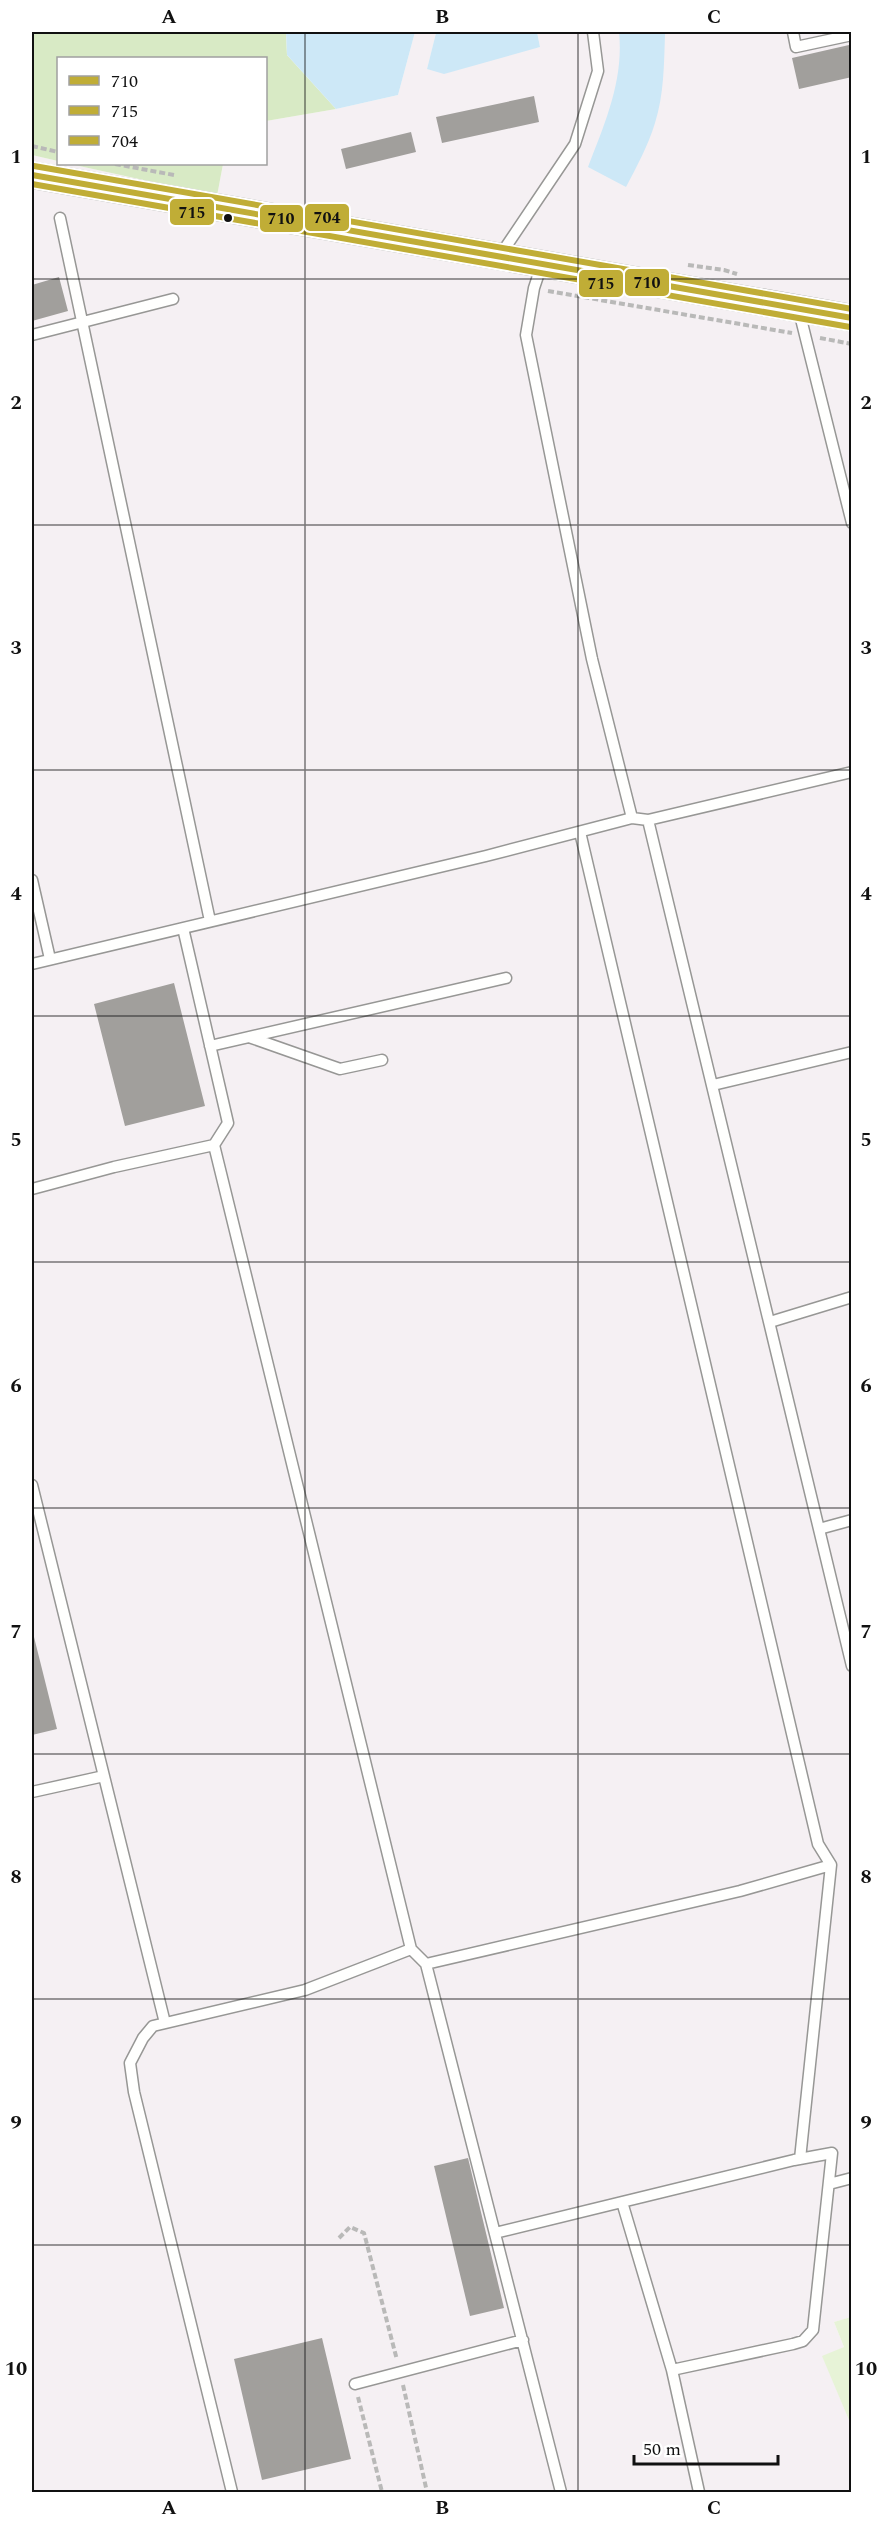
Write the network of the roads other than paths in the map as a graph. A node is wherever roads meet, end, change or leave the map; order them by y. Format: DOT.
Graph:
graph roads {
  1 [pos="593,32"];
  2 [pos="792,32"];
  3 [pos="852,35"];
  4 [pos="32,175"];
  5 [pos="60,218"];
  6 [pos="499,257"];
  7 [pos="542,264"];
  8 [pos="173,299"];
  9 [pos="799,309"];
  10 [pos="852,318"];
  11 [pos="82,322"];
  12 [pos="32,335"];
  13 [pos="852,523"];
  14 [pos="852,772"];
  15 [pos="632,818"];
  16 [pos="648,820"];
  17 [pos="579,832"];
  18 [pos="32,880"];
  19 [pos="210,921"];
  20 [pos="183,928"];
  21 [pos="50,959"];
  22 [pos="32,964"];
  23 [pos="506,978"];
  24 [pos="248,1037"];
  25 [pos="210,1046"];
  26 [pos="852,1052"];
  27 [pos="382,1060"];
  28 [pos="712,1085"];
  29 [pos="214,1145"];
  30 [pos="32,1189"];
  31 [pos="852,1297"];
  32 [pos="770,1322"];
  33 [pos="32,1485"];
  34 [pos="852,1520"];
  35 [pos="819,1529"];
  36 [pos="852,1666"];
  37 [pos="105,1776"];
  38 [pos="32,1792"];
  39 [pos="831,1865"];
  40 [pos="411,1949"];
  41 [pos="426,1964"];
  42 [pos="165,2023"];
  43 [pos="800,2159"];
  44 [pos="852,2178"];
  45 [pos="829,2184"];
  46 [pos="622,2202"];
  47 [pos="495,2233"];
  48 [pos="523,2340"];
  49 [pos="672,2370"];
  50 [pos="355,2384"];
  51 [pos="232,2493"];
  52 [pos="561,2493"];
  53 [pos="699,2493"];
  1 -- 6 [label="lane"];
  2 -- 3 [label="lane"];
  4 -- 6 [label="street"];
  5 -- 11 [label="lane"];
  6 -- 7 [label="street"];
  7 -- 9 [label="street"];
  7 -- 15 [label="lane"];
  8 -- 11 [label="lane"];
  9 -- 10 [label="street"];
  9 -- 13 [label="lane"];
  11 -- 12 [label="lane"];
  11 -- 19 [label="lane"];
  14 -- 16 [label="lane"];
  15 -- 16 [label="lane"];
  15 -- 17 [label="lane"];
  16 -- 28 [label="lane"];
  17 -- 19 [label="lane"];
  17 -- 39 [label="lane"];
  18 -- 21 [label="lane"];
  19 -- 20 [label="lane"];
  20 -- 21 [label="lane"];
  20 -- 25 [label="lane"];
  21 -- 22 [label="lane"];
  23 -- 24 [label="lane"];
  24 -- 25 [label="lane"];
  24 -- 27 [label="lane"];
  25 -- 29 [label="lane"];
  26 -- 28 [label="lane"];
  28 -- 32 [label="lane"];
  29 -- 30 [label="lane"];
  29 -- 40 [label="lane"];
  31 -- 32 [label="lane"];
  32 -- 35 [label="lane"];
  33 -- 37 [label="lane"];
  34 -- 35 [label="lane"];
  35 -- 36 [label="lane"];
  37 -- 38 [label="lane"];
  37 -- 42 [label="lane"];
  39 -- 41 [label="lane"];
  39 -- 43 [label="lane"];
  40 -- 41 [label="lane"];
  40 -- 42 [label="lane"];
  41 -- 47 [label="lane"];
  42 -- 51 [label="lane"];
  43 -- 45 [label="lane"];
  43 -- 46 [label="lane"];
  44 -- 45 [label="lane"];
  45 -- 49 [label="lane"];
  46 -- 47 [label="lane"];
  46 -- 49 [label="lane"];
  47 -- 48 [label="lane"];
  48 -- 50 [label="lane"];
  48 -- 52 [label="lane"];
  49 -- 53 [label="lane"];
}
